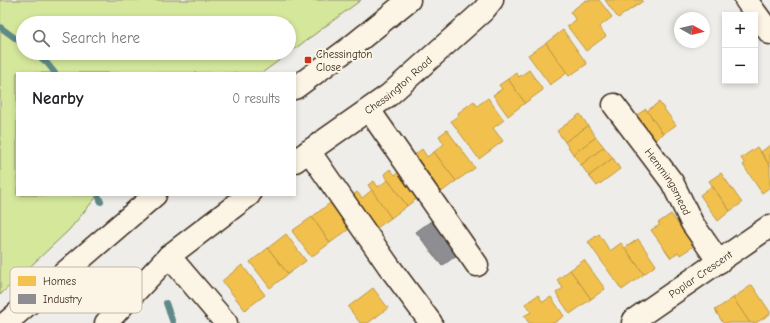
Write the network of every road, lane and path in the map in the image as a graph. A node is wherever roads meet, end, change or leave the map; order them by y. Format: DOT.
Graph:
graph roads {
  1 [pos="408,0"];
  2 [pos="492,0"];
  3 [pos="746,0"];
  4 [pos="770,33"];
  5 [pos="296,87"];
  6 [pos="614,105"];
  7 [pos="369,110"];
  8 [pos="302,156"];
  9 [pos="154,196"];
  10 [pos="248,196"];
  11 [pos="770,226"];
  12 [pos="169,256"];
  13 [pos="719,262"];
  14 [pos="477,265"];
  15 [pos="71,267"];
  16 [pos="142,285"];
  17 [pos="18,313"];
  18 [pos="115,313"];
  19 [pos="6,323"];
  20 [pos="106,323"];
  21 [pos="226,323"];
  22 [pos="431,323"];
  23 [pos="633,323"];
  1 -- 5 [label="main road"];
  2 -- 7 [label="main road, Chessington Road"];
  3 -- 4 [label="main road"];
  6 -- 13 [label="main road, Hemmingsmead"];
  7 -- 8 [label="main road, Chessington Road"];
  7 -- 14 [label="main road"];
  8 -- 22 [label="main road"];
  9 -- 15 [label="main road"];
  10 -- 12 [label="main road"];
  11 -- 13 [label="main road, Poplar Crescent"];
  12 -- 16 [label="main road"];
  12 -- 21 [label="main road"];
  13 -- 23 [label="main road, Poplar Crescent"];
  17 -- 19 [label="main road"];
  18 -- 20 [label="main road"];
}
